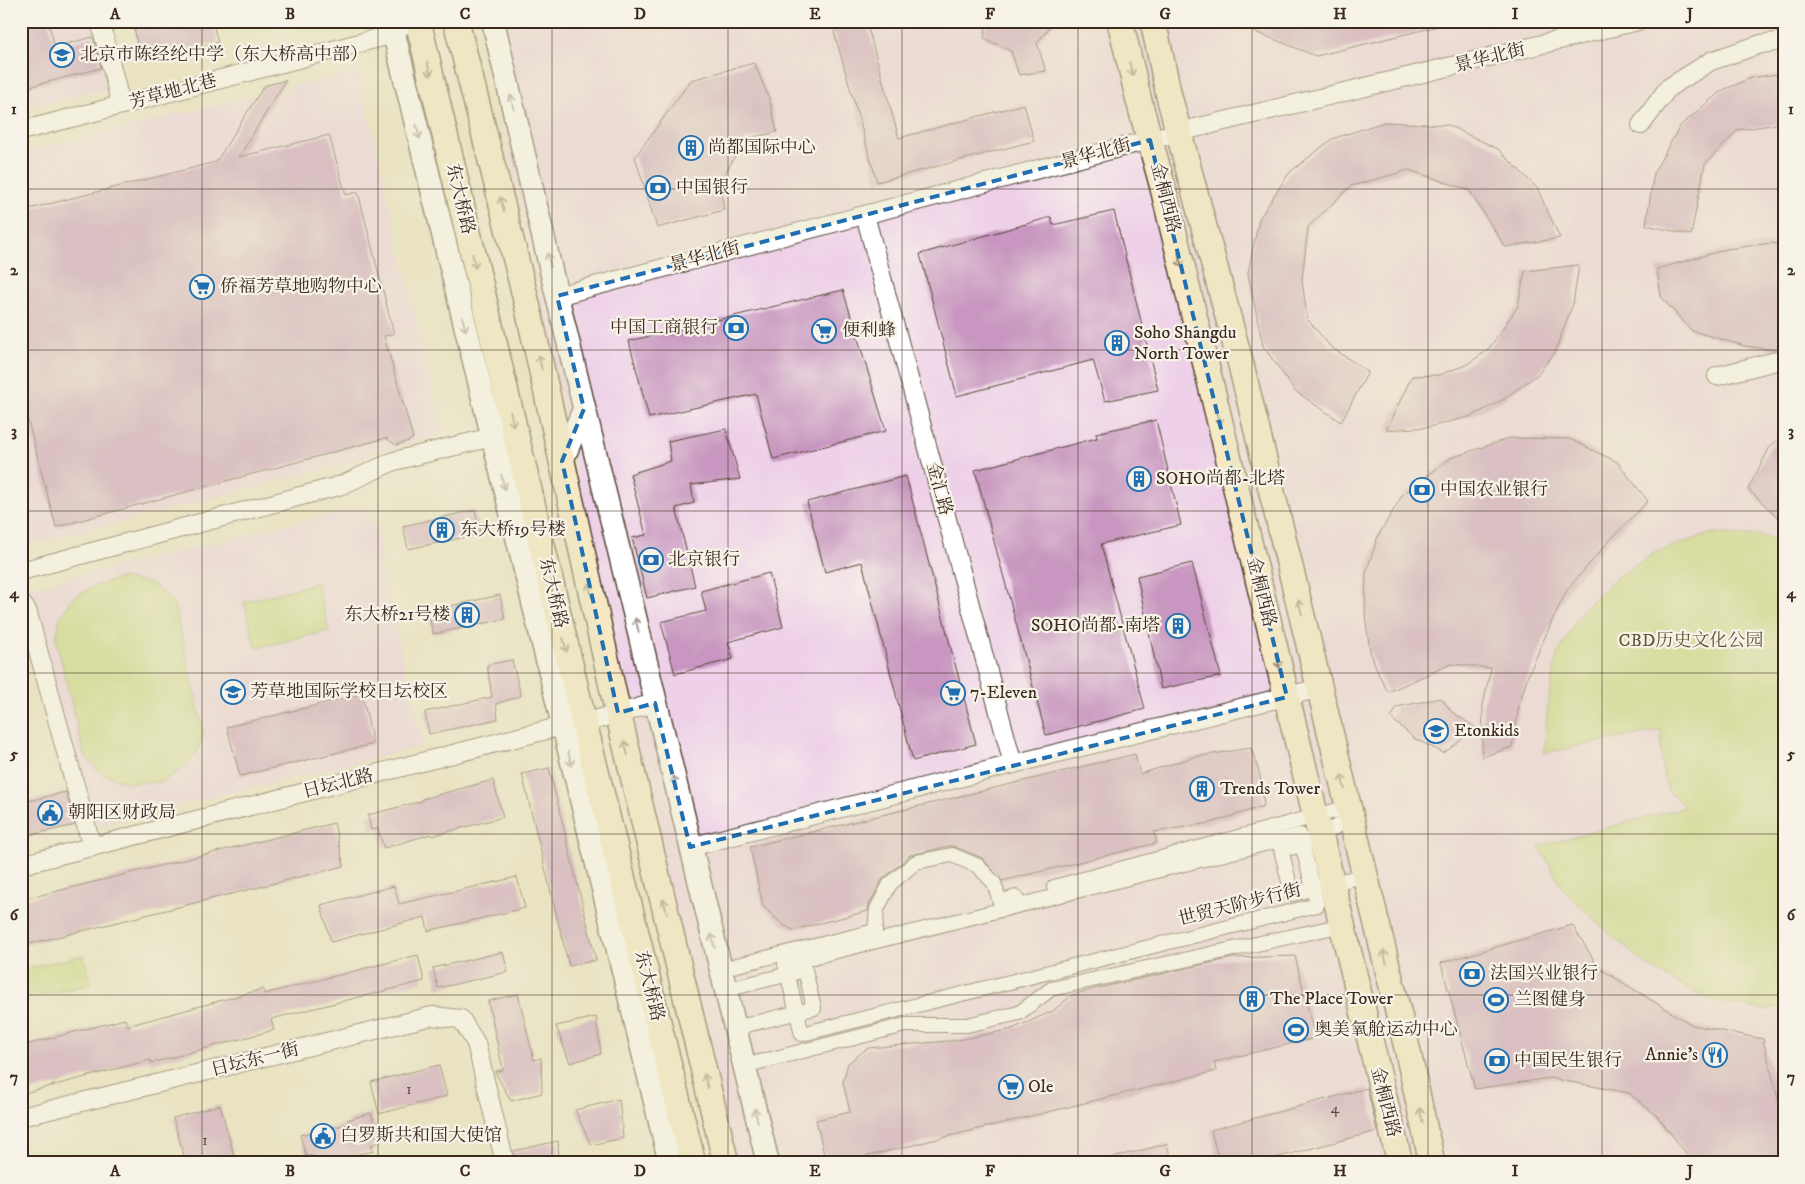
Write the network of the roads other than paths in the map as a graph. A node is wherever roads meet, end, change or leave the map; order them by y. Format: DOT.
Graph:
graph roads {
  1 [pos="100,21"];
  2 [pos="418,21"];
  3 [pos="456,21"];
  4 [pos="493,21"];
  5 [pos="1120,21"];
  6 [pos="1154,21"];
  7 [pos="1638,21"];
  8 [pos="400,28"];
  9 [pos="1784,41"];
  10 [pos="121,106"];
  11 [pos="1641,126"];
  12 [pos="21,131"];
  13 [pos="1179,132"];
  14 [pos="1150,140"];
  15 [pos="866,215"];
  16 [pos="557,296"];
  17 [pos="1784,359"];
  18 [pos="1717,376"];
  19 [pos="584,409"];
  20 [pos="492,437"];
  21 [pos="562,461"];
  22 [pos="21,571"];
  23 [pos="21,603"];
  24 [pos="1320,688"];
  25 [pos="1287,697"];
  26 [pos="655,703"];
  27 [pos="618,713"];
  28 [pos="573,725"];
  29 [pos="1012,764"];
  30 [pos="1350,812"];
  31 [pos="1313,832"];
  32 [pos="92,847"];
  33 [pos="690,847"];
  34 [pos="21,865"];
  35 [pos="1365,875"];
  36 [pos="1322,886"];
  37 [pos="1334,927"];
  38 [pos="787,974"];
  39 [pos="723,980"];
  40 [pos="797,1012"];
  41 [pos="735,1028"];
  42 [pos="744,1066"];
  43 [pos="21,1117"];
  44 [pos="505,1163"];
  45 [pos="670,1163"];
  46 [pos="693,1163"];
  47 [pos="726,1163"];
  48 [pos="768,1163"];
  49 [pos="1400,1163"];
  50 [pos="1432,1163"];
  1 -- 10 [label="street"];
  2 -- 28 [label="main road, 东大桥路, one-way"];
  21 -- 3 [label="main road, 东大桥路, one-way"];
  16 -- 4 [label="street, one-way"];
  5 -- 14 [label="main road, 金桐西路, one-way"];
  6 -- 13 [label="main road, 金桐西路"];
  7 -- 13 [label="street, 景华北街"];
  8 -- 10 [label="street, 芳草地北巷"];
  8 -- 20 [label="street, one-way"];
  9 -- 11 [label="street"];
  10 -- 12 [label="street, 芳草地北巷"];
  13 -- 14 [label="street, 景华北街"];
  24 -- 13 [label="main road, 金桐西路, one-way"];
  14 -- 15 [label="street, 景华北街"];
  14 -- 25 [label="main road, 金桐西路, one-way"];
  15 -- 16 [label="street, 景华北街"];
  15 -- 29 [label="street, 金汇路"];
  16 -- 19 [label="street"];
  17 -- 18 [label="street"];
  19 -- 21 [label="street"];
  26 -- 19 [label="street, one-way"];
  20 -- 22 [label="street"];
  20 -- 28 [label="street, one-way"];
  27 -- 21 [label="main road, 东大桥路, one-way"];
  23 -- 32 [label="street"];
  24 -- 25 [label="street"];
  30 -- 24 [label="main road, 金桐西路, one-way"];
  25 -- 29 [label="street"];
  25 -- 31 [label="main road, 金桐西路"];
  26 -- 27 [label="street, 日坛北路"];
  33 -- 26 [label="street, one-way"];
  27 -- 28 [label="street, 日坛北路"];
  47 -- 27 [label="main road, 东大桥路, one-way"];
  28 -- 32 [label="street, 日坛北路"];
  28 -- 45 [label="street, one-way"];
  28 -- 46 [label="main road, 东大桥路"];
  29 -- 33 [label="street"];
  30 -- 31 [label="street"];
  30 -- 31 [label="street"];
  30 -- 35 [label="main road, 金桐西路"];
  31 -- 36 [label="main road, 金桐西路"];
  31 -- 36 [label="street"];
  31 -- 38 [label="street"];
  31 -- 39 [label="street"];
  32 -- 34 [label="street, 日坛北路"];
  39 -- 33 [label="street, one-way"];
  35 -- 36 [label="street"];
  50 -- 35 [label="main road, 金桐西路, one-way"];
  36 -- 40 [label="street, 世贸天阶步行街"];
  36 -- 49 [label="main road, 金桐西路"];
  37 -- 42 [label="street"];
  38 -- 39 [label="street"];
  38 -- 40 [label="street, 世贸天阶步行街"];
  39 -- 41 [label="street"];
  40 -- 41 [label="street"];
  41 -- 42 [label="street"];
  48 -- 42 [label="street, one-way"];
  43 -- 44 [label="street, 日坛东一街"];
}
